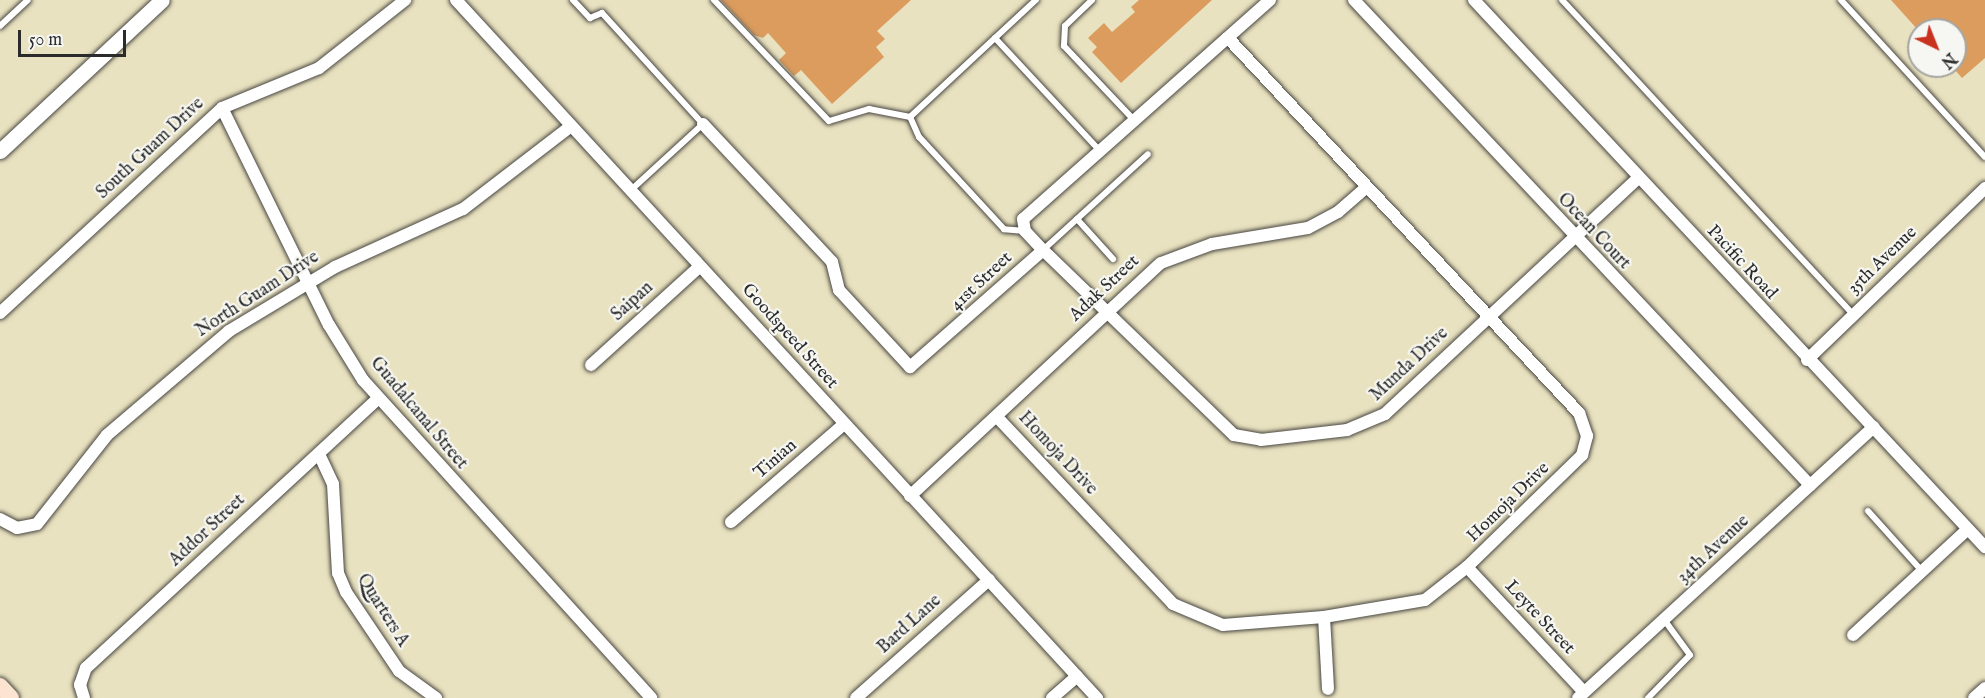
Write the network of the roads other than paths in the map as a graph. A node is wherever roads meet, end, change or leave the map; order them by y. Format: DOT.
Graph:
graph roads {
  1 [pos="28,0"];
  2 [pos="162,0"];
  3 [pos="405,0"];
  4 [pos="456,0"];
  5 [pos="573,0"];
  6 [pos="714,0"];
  7 [pos="1036,0"];
  8 [pos="1092,0"];
  9 [pos="1270,0"];
  10 [pos="1354,0"];
  11 [pos="1474,0"];
  12 [pos="1562,0"];
  13 [pos="1841,0"];
  14 [pos="0,26"];
  15 [pos="995,38"];
  16 [pos="1228,38"];
  17 [pos="222,108"];
  18 [pos="910,117"];
  19 [pos="1134,120"];
  20 [pos="703,124"];
  21 [pos="571,126"];
  22 [pos="1099,150"];
  23 [pos="0,151"];
  24 [pos="1148,154"];
  25 [pos="1985,157"];
  26 [pos="1638,178"];
  27 [pos="1367,187"];
  28 [pos="1985,188"];
  29 [pos="630,190"];
  30 [pos="1077,219"];
  31 [pos="1025,231"];
  32 [pos="1573,238"];
  33 [pos="1042,250"];
  34 [pos="1113,259"];
  35 [pos="700,266"];
  36 [pos="309,283"];
  37 [pos="1107,311"];
  38 [pos="0,313"];
  39 [pos="1853,314"];
  40 [pos="1489,315"];
  41 [pos="1807,360"];
  42 [pos="591,365"];
  43 [pos="378,399"];
  44 [pos="997,417"];
  45 [pos="844,424"];
  46 [pos="1874,427"];
  47 [pos="319,454"];
  48 [pos="1810,485"];
  49 [pos="910,496"];
  50 [pos="1868,511"];
  51 [pos="0,519"];
  52 [pos="731,522"];
  53 [pos="1968,529"];
  54 [pos="1985,547"];
  55 [pos="1467,567"];
  56 [pos="1922,571"];
  57 [pos="989,580"];
  58 [pos="1324,617"];
  59 [pos="1665,621"];
  60 [pos="1854,635"];
  61 [pos="1077,676"];
  62 [pos="1985,688"];
  63 [pos="1328,689"];
  64 [pos="1581,695"];
  65 [pos="84,698"];
  66 [pos="435,698"];
  67 [pos="651,698"];
  68 [pos="855,698"];
  69 [pos="1052,698"];
  70 [pos="1097,698"];
  71 [pos="1648,698"];
  72 [pos="1974,698"];
  1 -- 14 [label="lane"];
  2 -- 23 [label="street"];
  3 -- 17 [label="street, South Guam Drive"];
  4 -- 21 [label="street, Goodspeed Street"];
  5 -- 20 [label="lane"];
  6 -- 18 [label="lane"];
  7 -- 15 [label="lane"];
  8 -- 19 [label="lane"];
  9 -- 16 [label="street"];
  10 -- 32 [label="street, Ocean Court"];
  11 -- 26 [label="street, Pacific Road"];
  12 -- 39 [label="lane"];
  13 -- 25 [label="lane"];
  15 -- 18 [label="lane"];
  15 -- 22 [label="lane"];
  16 -- 19 [label="street"];
  16 -- 27 [label="street, Homoja Drive"];
  17 -- 36 [label="street, Guadalcanal Street"];
  17 -- 38 [label="street, South Guam Drive"];
  18 -- 31 [label="lane"];
  19 -- 22 [label="street"];
  20 -- 29 [label="lane"];
  20 -- 33 [label="street, 41st Street"];
  21 -- 29 [label="street, Goodspeed Street"];
  21 -- 36 [label="street, North Guam Drive"];
  22 -- 31 [label="street"];
  24 -- 30 [label="lane"];
  26 -- 32 [label="street, Munda Drive"];
  26 -- 41 [label="street, Pacific Road"];
  27 -- 37 [label="street, Adak Street"];
  27 -- 40 [label="street, Homoja Drive"];
  28 -- 39 [label="street, 35th Avenue"];
  29 -- 35 [label="street, Goodspeed Street"];
  30 -- 33 [label="lane"];
  30 -- 34 [label="lane"];
  31 -- 33 [label="street"];
  32 -- 40 [label="street, Munda Drive"];
  32 -- 48 [label="street, Ocean Court"];
  33 -- 37 [label="street, Munda Drive"];
  35 -- 42 [label="street, Saipan"];
  35 -- 45 [label="street, Goodspeed Street"];
  36 -- 43 [label="street, Guadalcanal Street"];
  36 -- 51 [label="street, North Guam Drive"];
  37 -- 40 [label="street, Munda Drive"];
  37 -- 44 [label="street, Adak Street"];
  39 -- 41 [label="street, 35th Avenue"];
  40 -- 55 [label="street, Homoja Drive"];
  41 -- 46 [label="street, Pacific Road"];
  43 -- 47 [label="street, Addor Street"];
  43 -- 67 [label="street, Guadalcanal Street"];
  44 -- 49 [label="street, Adak Street"];
  44 -- 58 [label="street, Homoja Drive"];
  45 -- 49 [label="street, Goodspeed Street"];
  45 -- 52 [label="street, Tinian"];
  46 -- 48 [label="street, 34th Avenue"];
  46 -- 53 [label="street, Pacific Road"];
  47 -- 65 [label="street, Addor Street"];
  47 -- 66 [label="street, Quarters A"];
  48 -- 59 [label="street, 34th Avenue"];
  49 -- 57 [label="street, Goodspeed Street"];
  50 -- 56 [label="lane"];
  53 -- 54 [label="street, Pacific Road"];
  53 -- 56 [label="street"];
  55 -- 58 [label="street, Homoja Drive"];
  55 -- 64 [label="street, Leyte Street"];
  56 -- 60 [label="street"];
  57 -- 61 [label="street, Goodspeed Street"];
  57 -- 68 [label="street, Bard Lane"];
  58 -- 63 [label="street"];
  59 -- 64 [label="street, 34th Avenue"];
  59 -- 71 [label="lane"];
  61 -- 69 [label="street"];
  61 -- 70 [label="street, Goodspeed Street"];
  62 -- 72 [label="street"];
}
